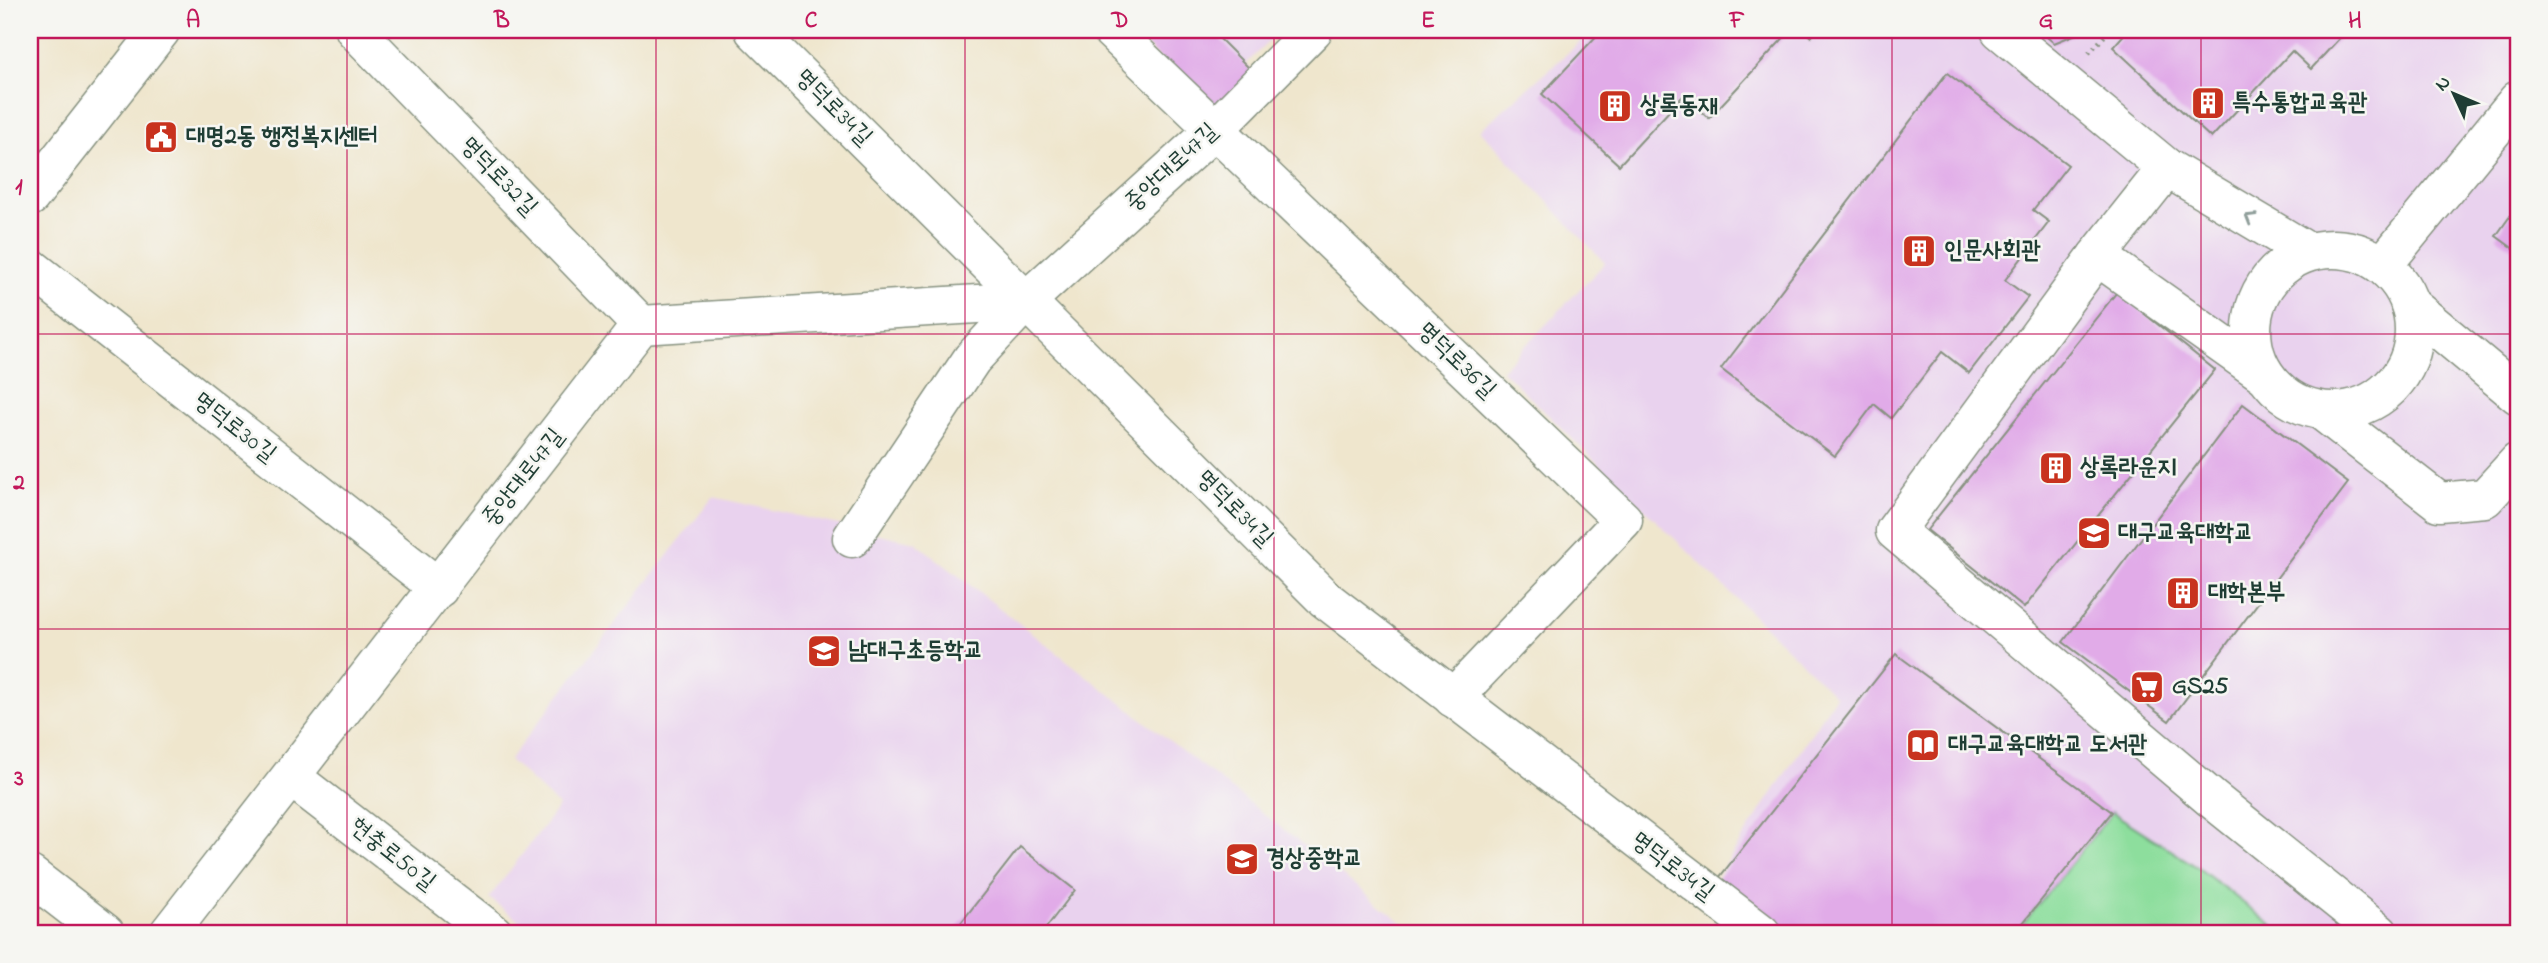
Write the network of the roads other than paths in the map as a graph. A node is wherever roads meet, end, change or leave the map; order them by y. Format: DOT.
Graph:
graph roads {
  1 [pos="162,30"];
  2 [pos="355,30"];
  3 [pos="754,30"];
  4 [pos="1111,30"];
  5 [pos="1313,30"];
  6 [pos="2000,30"];
  7 [pos="2518,100"];
  8 [pos="1214,130"];
  9 [pos="2166,168"];
  10 [pos="30,197"];
  11 [pos="2308,252"];
  12 [pos="2097,256"];
  13 [pos="2382,265"];
  14 [pos="30,267"];
  15 [pos="1026,301"];
  16 [pos="2410,304"];
  17 [pos="642,325"];
  18 [pos="2265,375"];
  19 [pos="2518,395"];
  20 [pos="2322,411"];
  21 [pos="2518,462"];
  22 [pos="852,538"];
  23 [pos="439,588"];
  24 [pos="1453,698"];
  25 [pos="291,777"];
  26 [pos="30,875"];
  27 [pos="105,933"];
  28 [pos="169,933"];
  29 [pos="493,933"];
  30 [pos="1761,933"];
  31 [pos="2379,933"];
  1 -- 10 [label="street"];
  2 -- 17 [label="street, 명덕로32길"];
  3 -- 15 [label="street, 명덕로34길"];
  4 -- 8 [label="street, 명덕로36길"];
  5 -- 8 [label="street, 중앙대로47길"];
  6 -- 9 [label="street"];
  7 -- 13 [label="street"];
  8 -- 15 [label="street, 중앙대로47길"];
  8 -- 24 [label="street, 명덕로36길"];
  11 -- 9 [label="street, one-way"];
  9 -- 12 [label="street"];
  11 -- 13 [label="street"];
  11 -- 18 [label="street"];
  12 -- 18 [label="street"];
  12 -- 31 [label="street"];
  13 -- 16 [label="street"];
  14 -- 23 [label="street, 명덕로30길"];
  15 -- 17 [label="street"];
  15 -- 22 [label="street, 중앙대로47길"];
  15 -- 24 [label="street, 명덕로34길"];
  16 -- 19 [label="street"];
  16 -- 20 [label="street"];
  17 -- 23 [label="street, 중앙대로47길"];
  18 -- 20 [label="street"];
  20 -- 21 [label="street"];
  23 -- 25 [label="street, 중앙대로47길"];
  24 -- 30 [label="street, 명덕로34길"];
  25 -- 28 [label="street, 중앙대로47길"];
  25 -- 29 [label="street, 현충로50길"];
  26 -- 27 [label="street"];
}
